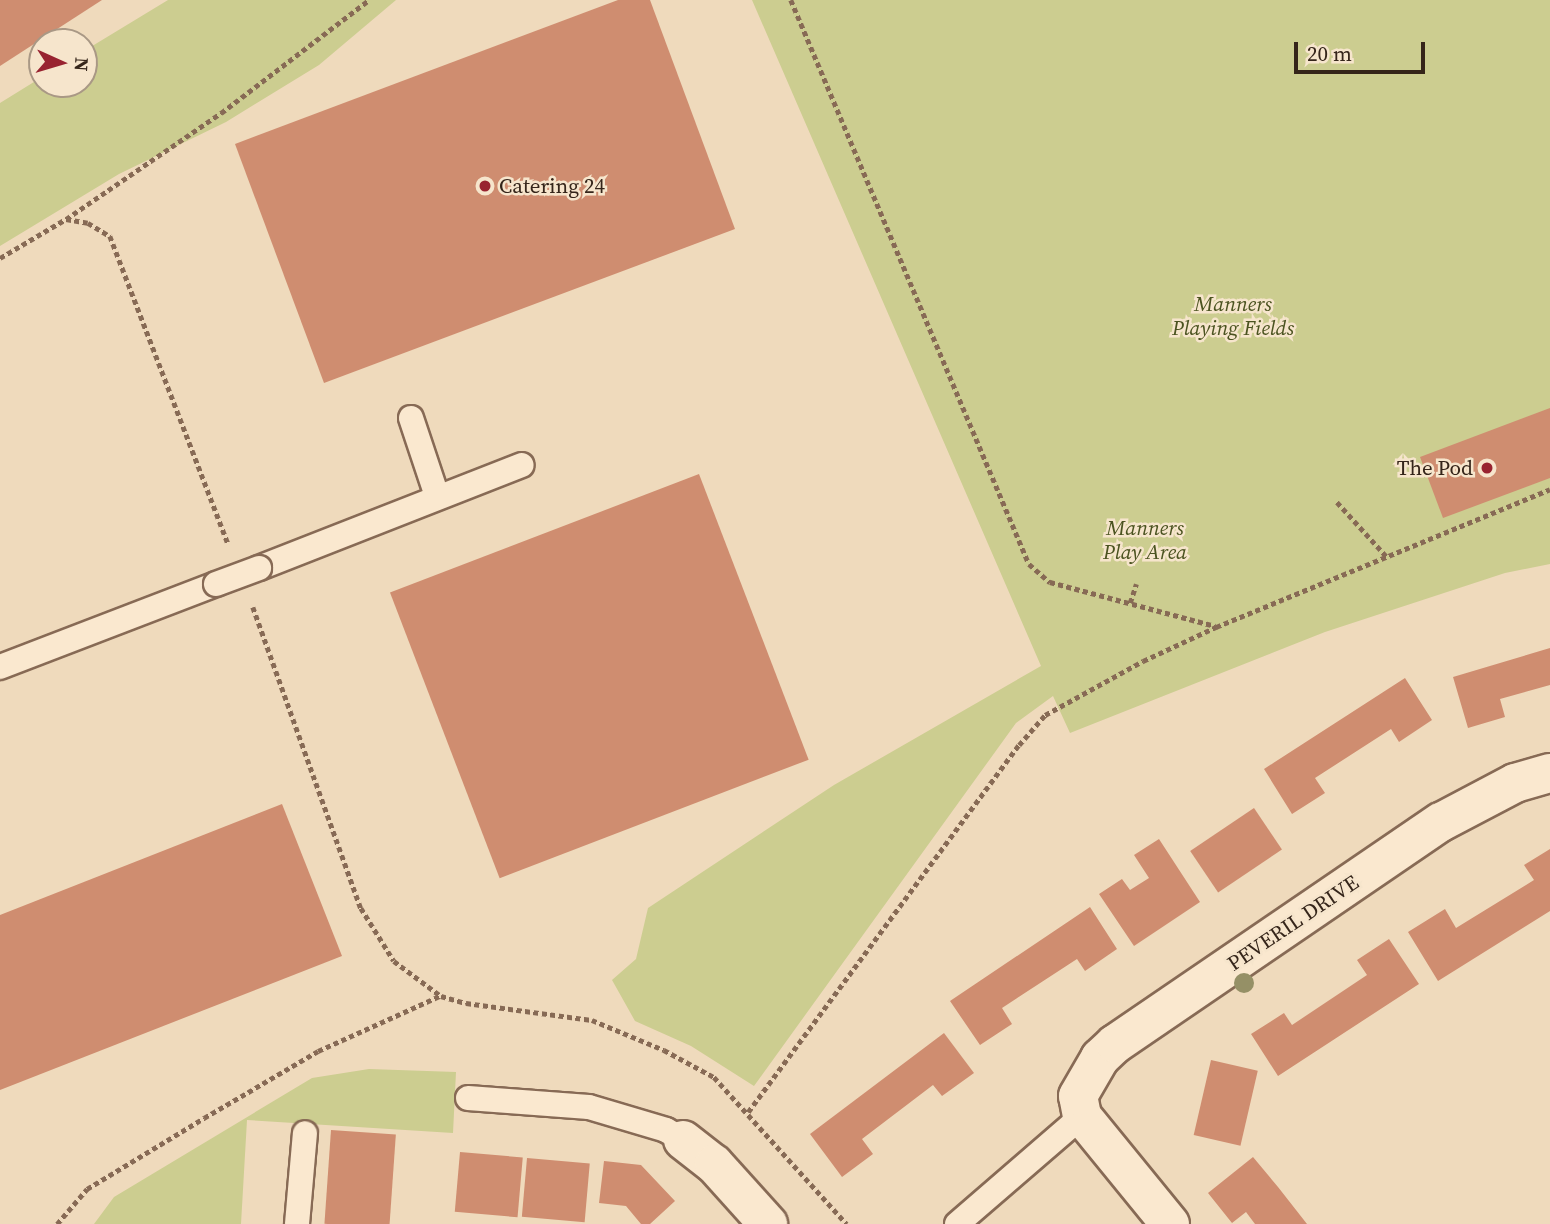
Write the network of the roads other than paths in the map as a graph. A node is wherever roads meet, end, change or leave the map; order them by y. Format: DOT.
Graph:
graph roads {
  1 [pos="411,418"];
  2 [pos="522,465"];
  3 [pos="437,496"];
  4 [pos="0,667"];
  5 [pos="1550,773"];
  6 [pos="468,1098"];
  7 [pos="1082,1116"];
  8 [pos="304,1133"];
  9 [pos="682,1140"];
  10 [pos="753,1219"];
  11 [pos="297,1224"];
  12 [pos="957,1224"];
  13 [pos="1170,1224"];
  1 -- 3 [label="lane"];
  2 -- 3 [label="lane"];
  3 -- 4 [label="lane, bridge"];
  5 -- 7 [label="street, PEVERIL DRIVE"];
  6 -- 9 [label="lane"];
  7 -- 12 [label="lane"];
  7 -- 13 [label="street"];
  8 -- 11 [label="lane"];
  9 -- 10 [label="street"];
}
